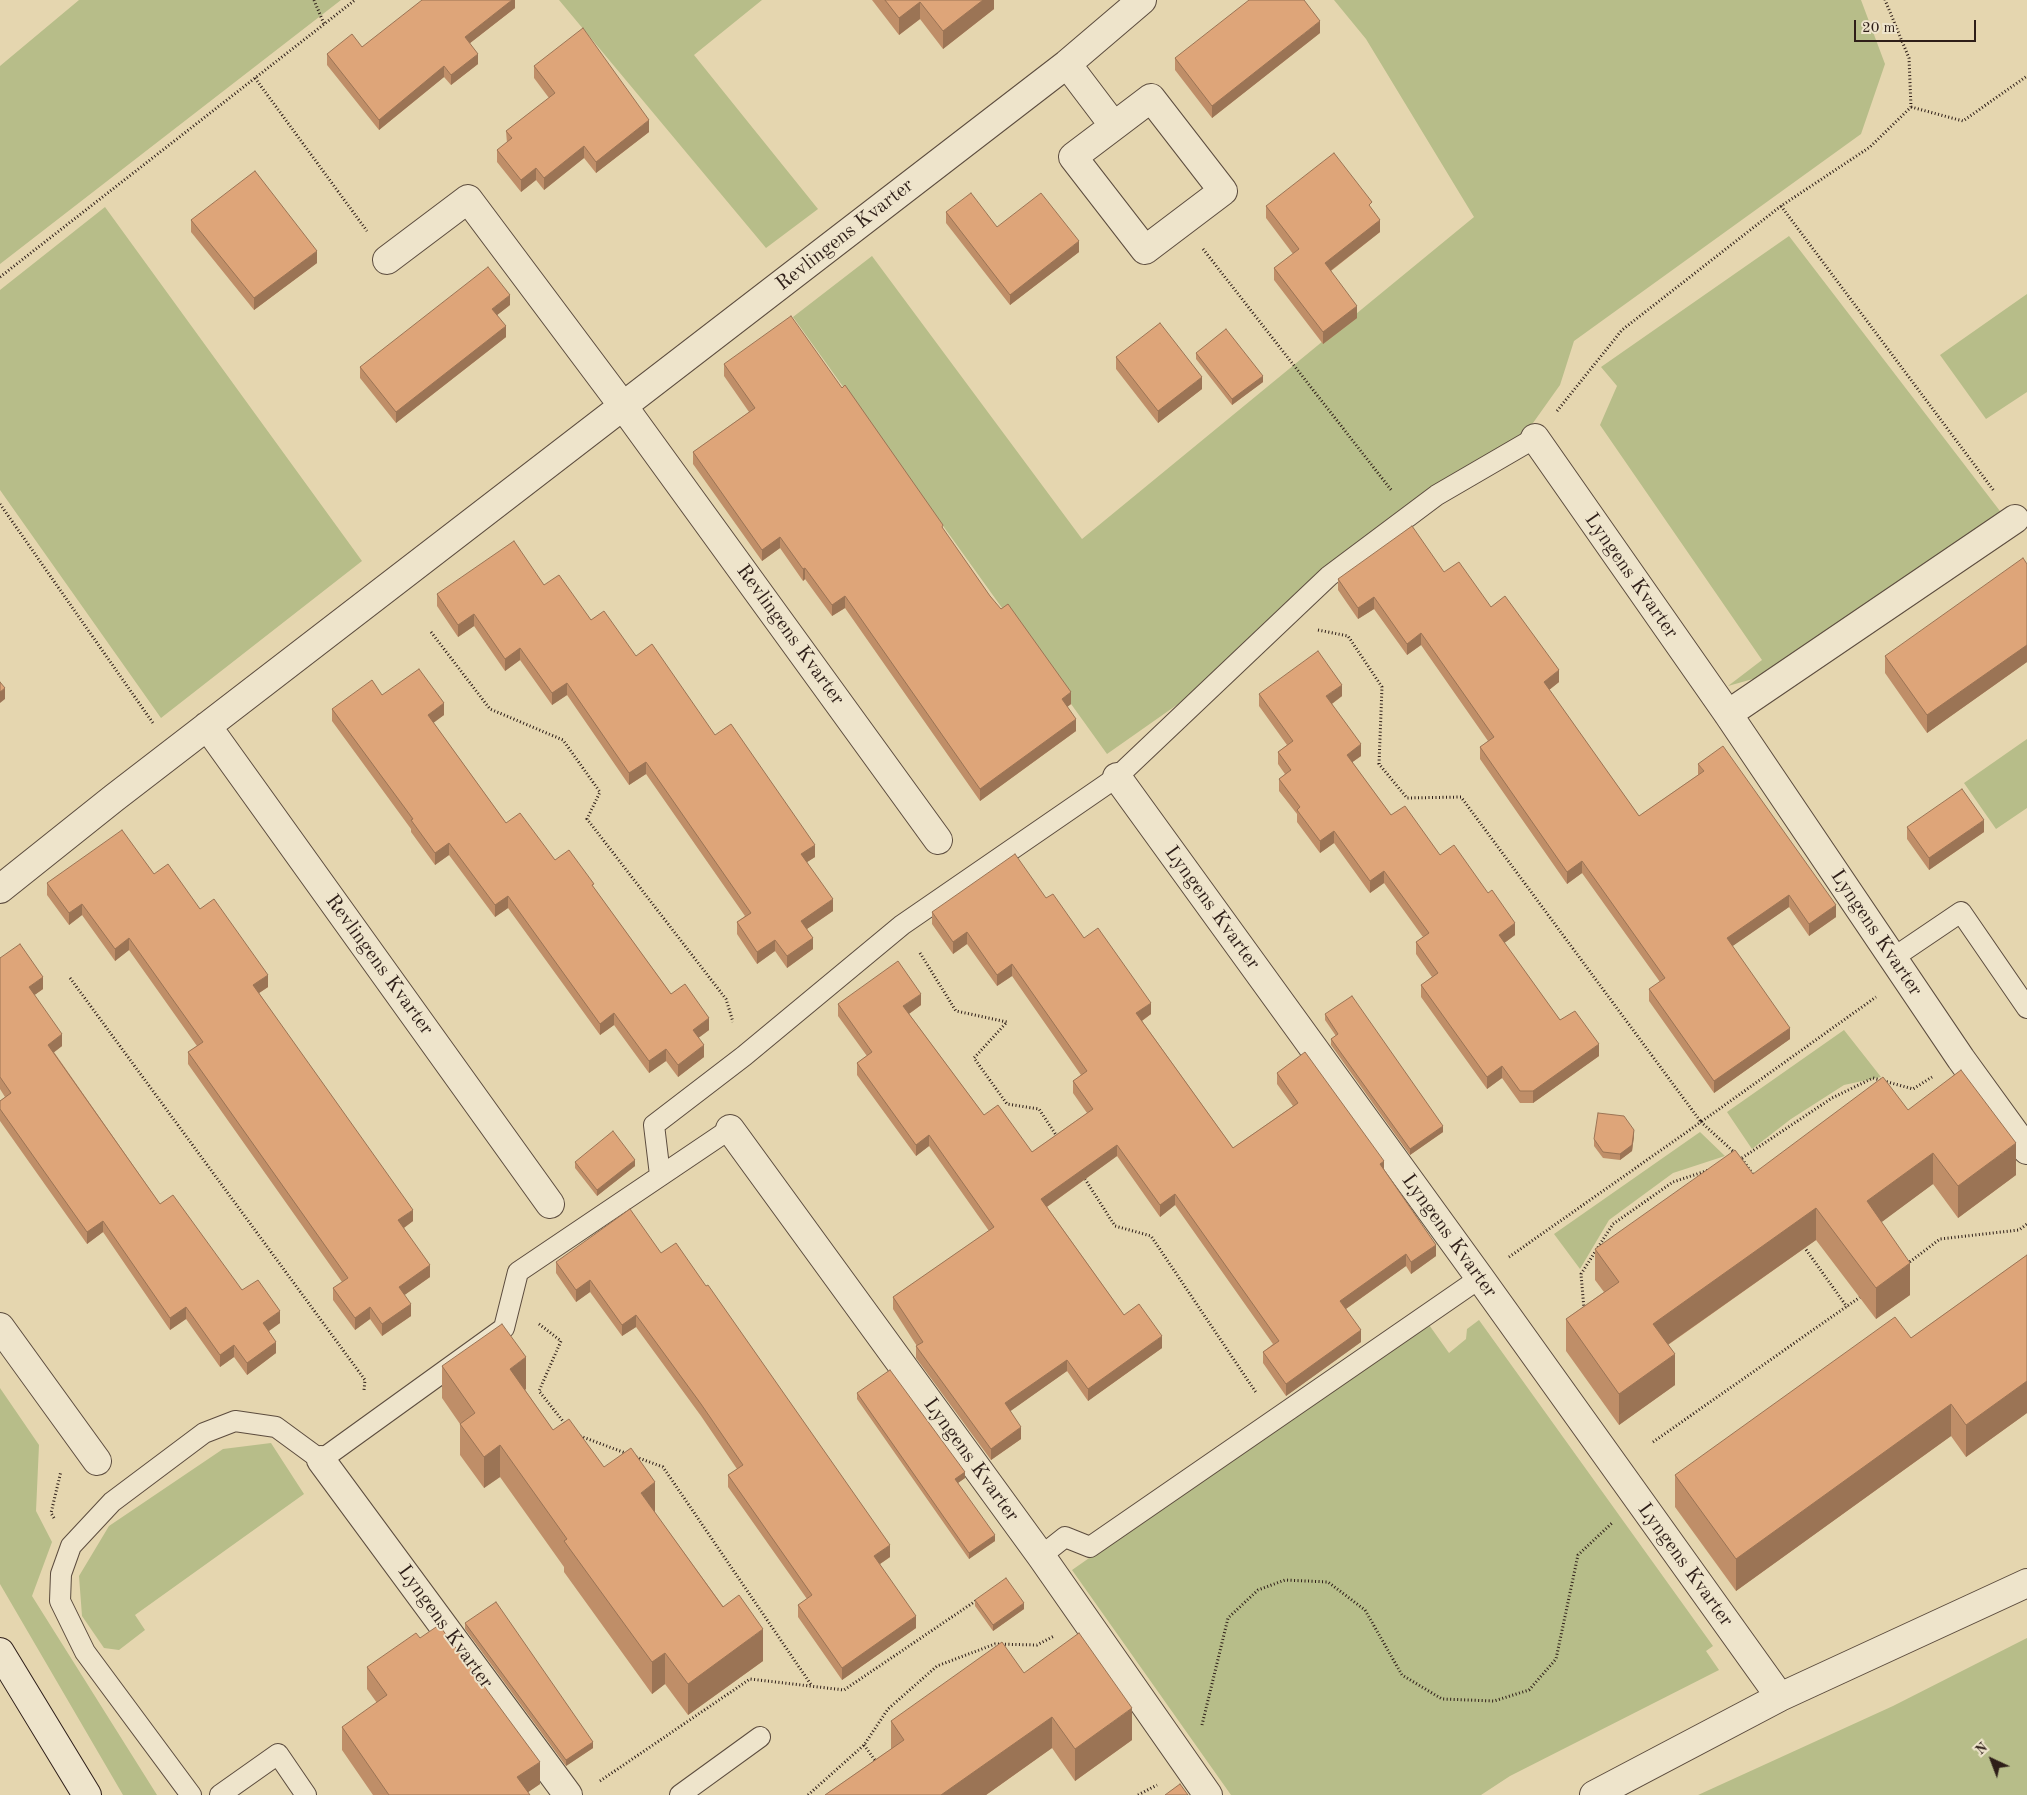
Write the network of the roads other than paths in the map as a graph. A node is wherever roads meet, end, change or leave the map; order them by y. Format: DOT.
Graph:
graph roads {
  1 [pos="1142,0"];
  2 [pos="1067,64"];
  3 [pos="1114,126"];
  4 [pos="388,260"];
  5 [pos="623,406"];
  6 [pos="1535,438"];
  7 [pos="2015,519"];
  8 [pos="1728,714"];
  9 [pos="207,726"];
  10 [pos="1117,777"];
  11 [pos="938,840"];
  12 [pos="0,888"];
  13 [pos="1899,967"];
  14 [pos="2027,1008"];
  15 [pos="730,1129"];
  16 [pos="2027,1150"];
  17 [pos="660,1175"];
  18 [pos="550,1204"];
  19 [pos="1480,1278"];
  20 [pos="0,1327"];
  21 [pos="321,1460"];
  22 [pos="96,1461"];
  23 [pos="1041,1556"];
  24 [pos="2027,1583"];
  25 [pos="0,1652"];
  26 [pos="1780,1697"];
  27 [pos="760,1737"];
  28 [pos="87,1795"];
  29 [pos="191,1795"];
  30 [pos="220,1795"];
  31 [pos="306,1795"];
  32 [pos="568,1795"];
  33 [pos="680,1795"];
  34 [pos="1208,1795"];
  35 [pos="1594,1795"];
  1 -- 2 [label="street, Revlingens Kvarter"];
  2 -- 3 [label="street"];
  2 -- 5 [label="street, Revlingens Kvarter"];
  3 -- 3 [label="street"];
  4 -- 5 [label="street, Revlingens Kvarter"];
  5 -- 9 [label="street, Revlingens Kvarter"];
  5 -- 11 [label="street, Revlingens Kvarter"];
  6 -- 8 [label="street, Lyngens Kvarter"];
  6 -- 10 [label="lane"];
  7 -- 8 [label="street"];
  8 -- 13 [label="street, Lyngens Kvarter"];
  9 -- 12 [label="street, Revlingens Kvarter"];
  9 -- 18 [label="street, Revlingens Kvarter"];
  10 -- 17 [label="lane"];
  10 -- 19 [label="street, Lyngens Kvarter"];
  13 -- 14 [label="lane"];
  13 -- 16 [label="street, Lyngens Kvarter"];
  15 -- 17 [label="lane"];
  15 -- 23 [label="street, Lyngens Kvarter"];
  17 -- 21 [label="lane"];
  19 -- 23 [label="lane"];
  19 -- 26 [label="street, Lyngens Kvarter"];
  20 -- 22 [label="street"];
  21 -- 29 [label="lane"];
  21 -- 32 [label="street, Lyngens Kvarter"];
  23 -- 34 [label="street, Lyngens Kvarter"];
  24 -- 26 [label="street"];
  25 -- 28 [label="street"];
  26 -- 35 [label="street"];
  27 -- 33 [label="lane"];
  30 -- 31 [label="lane"];
}
